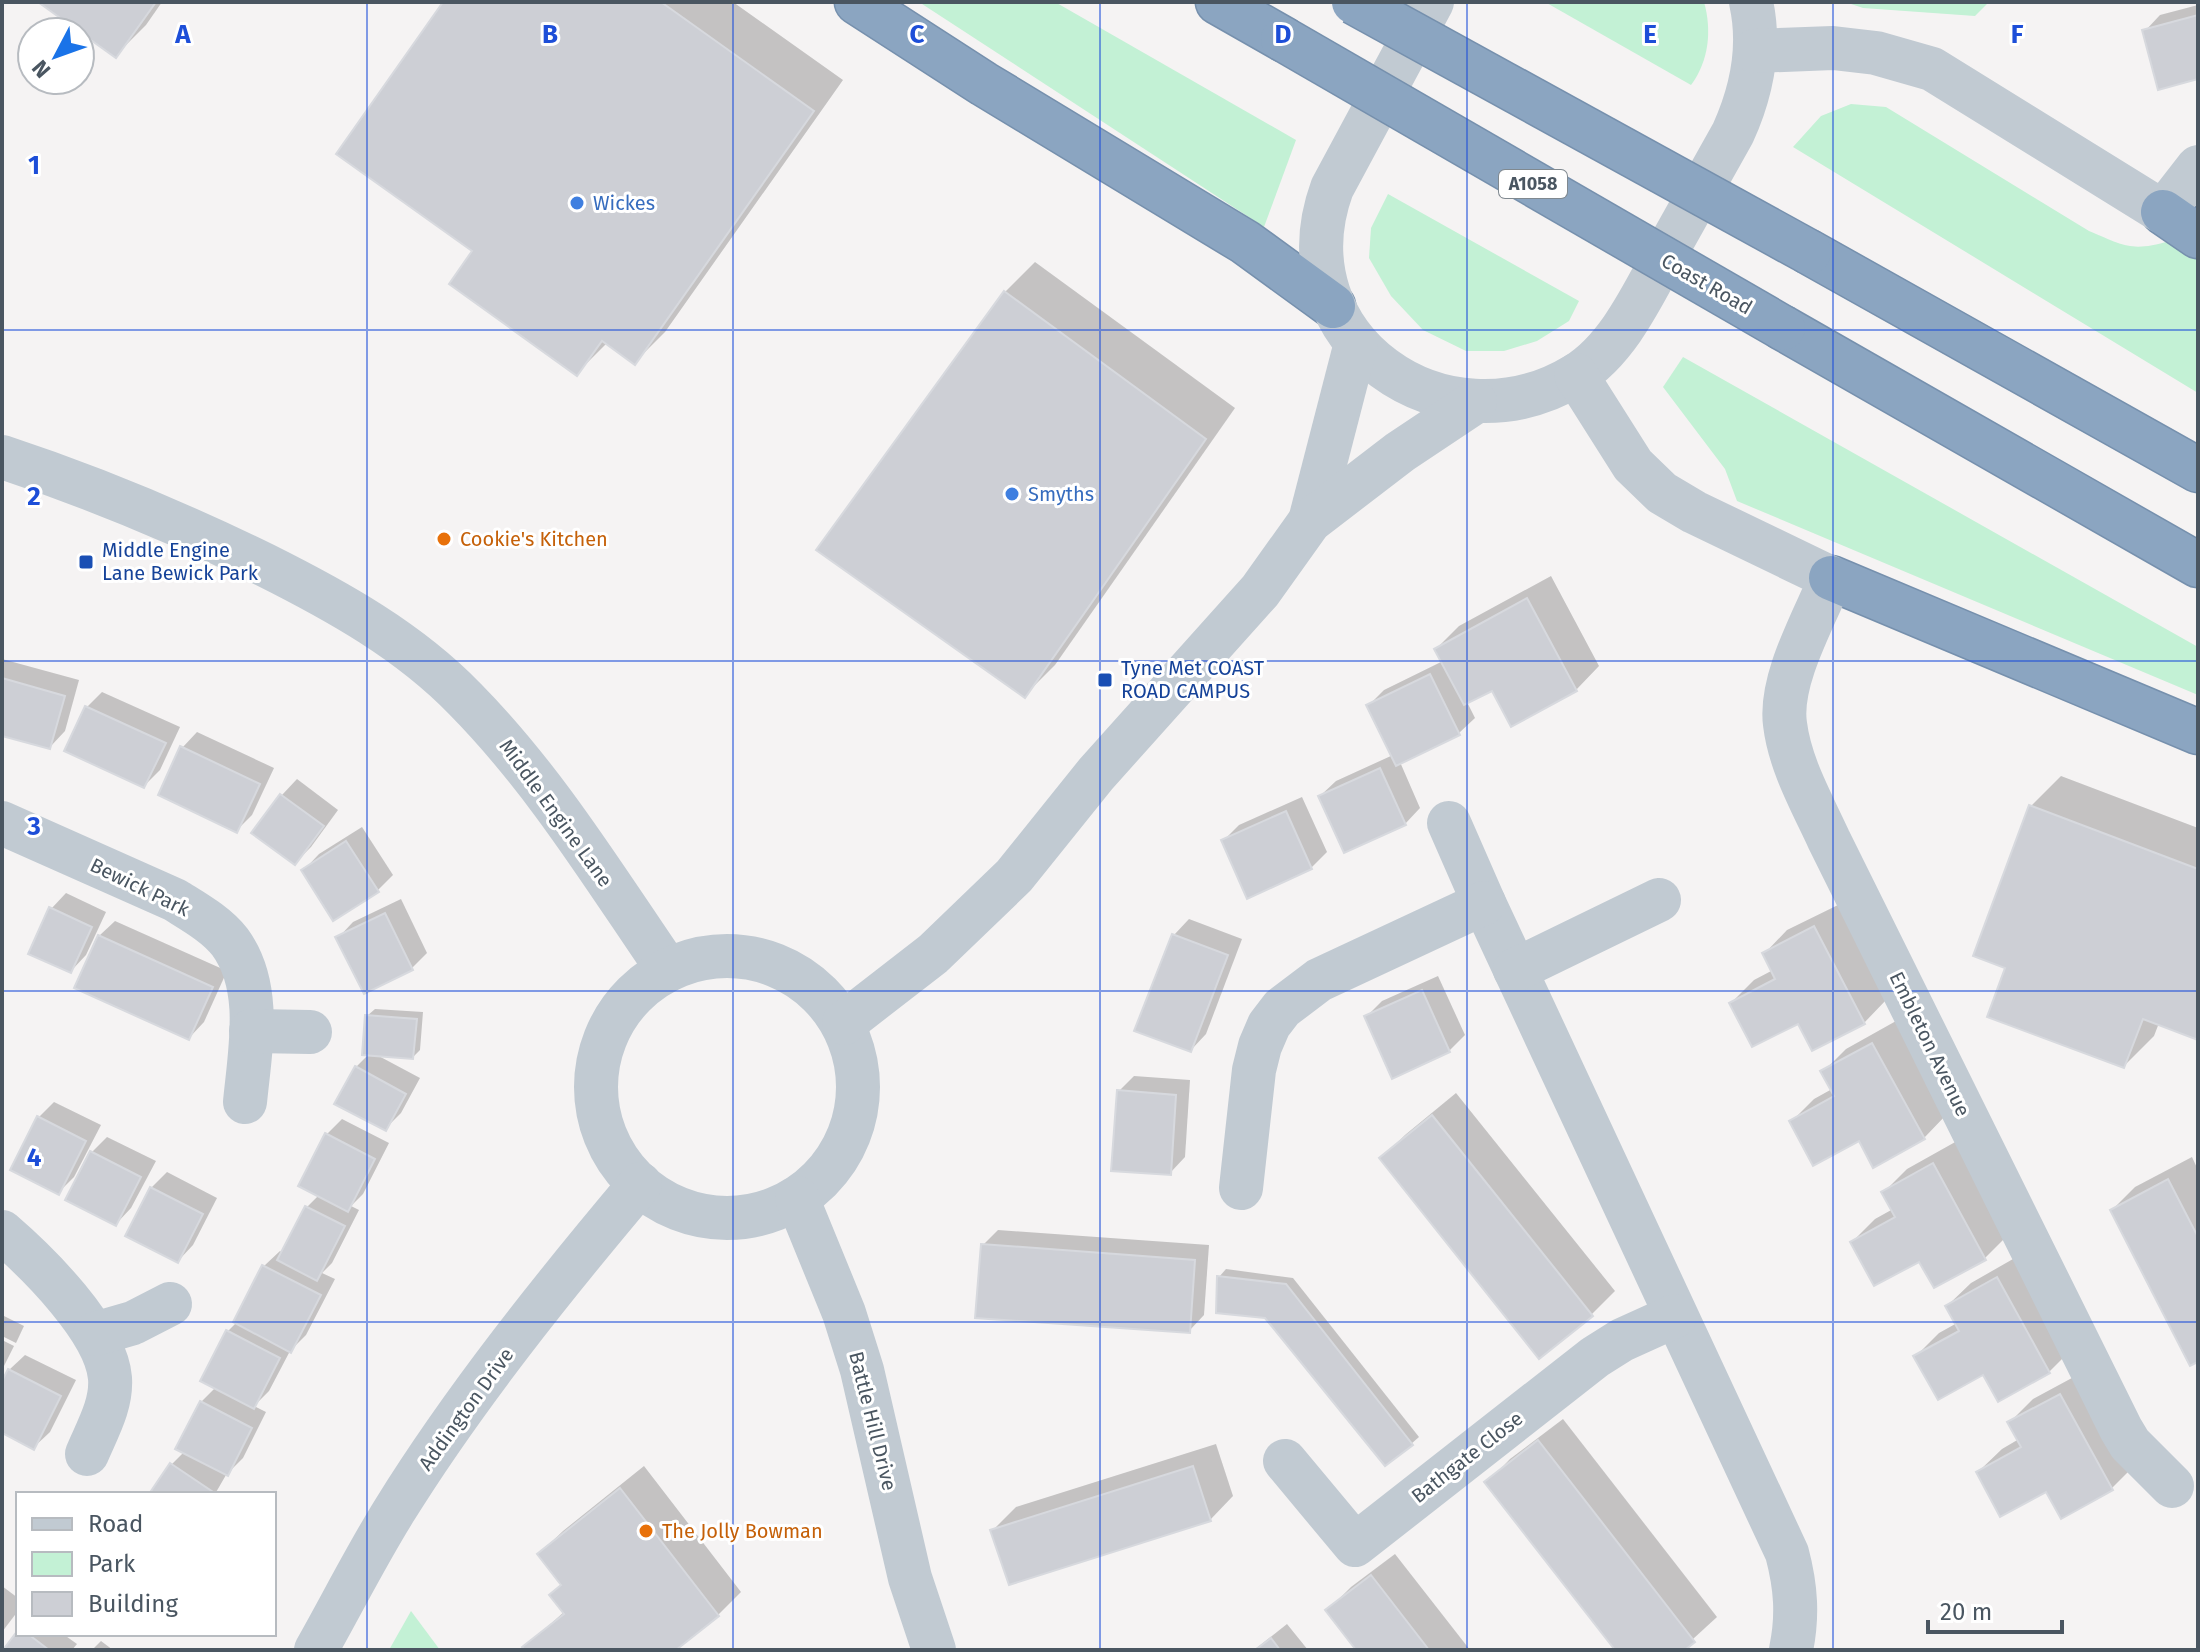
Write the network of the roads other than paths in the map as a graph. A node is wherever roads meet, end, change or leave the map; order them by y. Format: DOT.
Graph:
graph roads {
  1 [pos="857,2"];
  2 [pos="1218,2"];
  3 [pos="1354,2"];
  4 [pos="1432,2"];
  5 [pos="1751,2"];
  6 [pos="1755,51"];
  7 [pos="2198,167"];
  8 [pos="2180,224"];
  9 [pos="1333,306"];
  10 [pos="1356,343"];
  11 [pos="1576,375"];
  12 [pos="1475,402"];
  13 [pos="2,457"];
  14 [pos="2198,470"];
  15 [pos="1310,521"];
  16 [pos="2198,565"];
  17 [pos="1831,578"];
  18 [pos="2198,732"];
  19 [pos="2,823"];
  20 [pos="1449,823"];
  21 [pos="1659,900"];
  22 [pos="1484,903"];
  23 [pos="668,970"];
  24 [pos="1515,970"];
  25 [pos="844,1023"];
  26 [pos="251,1031"];
  27 [pos="310,1032"];
  28 [pos="245,1102"];
  29 [pos="640,1184"];
  30 [pos="1241,1188"];
  31 [pos="797,1198"];
  32 [pos="2,1232"];
  33 [pos="170,1304"];
  34 [pos="1675,1316"];
  35 [pos="95,1334"];
  36 [pos="87,1454"];
  37 [pos="1285,1461"];
  38 [pos="2172,1486"];
  39 [pos="316,1650"];
  40 [pos="934,1650"];
  41 [pos="1791,1650"];
  1 -- 9 [label="highway"];
  2 -- 16 [label="highway, Coast Road / A1058, bridge"];
  3 -- 14 [label="highway, bridge"];
  4 -- 9 [label="street"];
  5 -- 6 [label="street"];
  6 -- 8 [label="street"];
  6 -- 11 [label="street"];
  7 -- 8 [label="street"];
  9 -- 10 [label="street"];
  10 -- 12 [label="street"];
  10 -- 15 [label="street"];
  11 -- 12 [label="street"];
  11 -- 17 [label="street"];
  12 -- 15 [label="street"];
  13 -- 23 [label="street, Middle Engine Lane"];
  15 -- 25 [label="street"];
  17 -- 18 [label="highway"];
  17 -- 38 [label="street, Embleton Avenue"];
  19 -- 26 [label="street, Bewick Park"];
  20 -- 22 [label="street"];
  21 -- 24 [label="street"];
  22 -- 24 [label="street"];
  22 -- 30 [label="street"];
  23 -- 25 [label="street"];
  23 -- 29 [label="street"];
  24 -- 34 [label="street"];
  25 -- 31 [label="street"];
  26 -- 27 [label="street"];
  26 -- 28 [label="street, Bewick Park"];
  29 -- 31 [label="street"];
  29 -- 39 [label="street, Addington Drive"];
  31 -- 40 [label="street, Battle Hill Drive"];
  32 -- 35 [label="street"];
  33 -- 35 [label="street"];
  34 -- 37 [label="street, Bathgate Close"];
  34 -- 41 [label="street"];
  35 -- 36 [label="street"];
}
